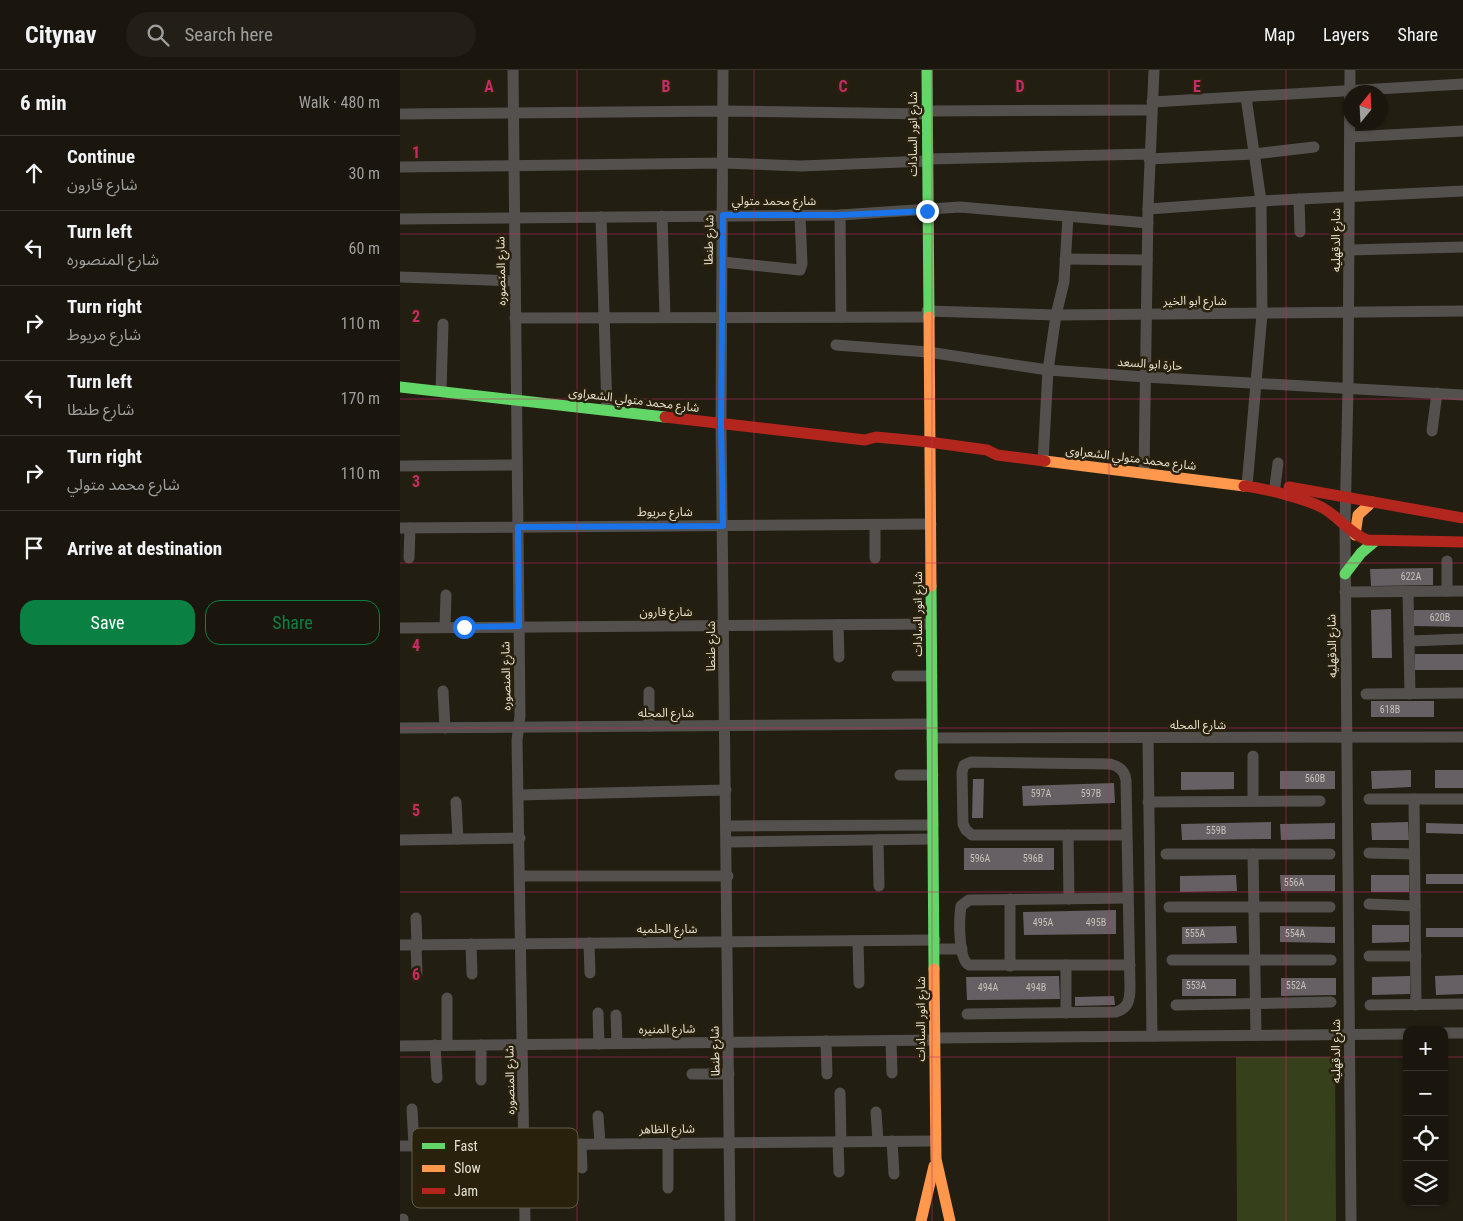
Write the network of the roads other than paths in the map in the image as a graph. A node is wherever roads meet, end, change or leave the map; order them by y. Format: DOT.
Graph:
graph roads {
  1 [pos="513,70"];
  2 [pos="723,70"];
  3 [pos="926,70"];
  4 [pos="1154,70"];
  5 [pos="1350,70"];
  6 [pos="1463,84"];
  7 [pos="1350,85"];
  8 [pos="1388,88"];
  9 [pos="1343,90"];
  10 [pos="1246,96"];
  11 [pos="1152,106"];
  12 [pos="723,111"];
  13 [pos="512,113"];
  14 [pos="927,113"];
  15 [pos="400,114"];
  16 [pos="1350,130"];
  17 [pos="1463,131"];
  18 [pos="1350,137"];
  19 [pos="1314,147"];
  20 [pos="1254,154"];
  21 [pos="1149,156"];
  22 [pos="927,160"];
  23 [pos="724,163"];
  24 [pos="513,166"];
  25 [pos="400,168"];
  26 [pos="1463,191"];
  27 [pos="1350,196"];
  28 [pos="1299,199"];
  29 [pos="1261,201"];
  30 [pos="1148,209"];
  31 [pos="927,211"];
  32 [pos="723,215"];
  33 [pos="840,215"];
  34 [pos="662,216"];
  35 [pos="800,216"];
  36 [pos="1068,216"];
  37 [pos="514,217"];
  38 [pos="602,217"];
  39 [pos="400,219"];
  40 [pos="1148,223"];
  41 [pos="1300,232"];
  42 [pos="1463,247"];
  43 [pos="1349,250"];
  44 [pos="1065,259"];
  45 [pos="1147,260"];
  46 [pos="723,262"];
  47 [pos="400,277"];
  48 [pos="515,282"];
  49 [pos="1463,311"];
  50 [pos="1349,313"];
  51 [pos="927,314"];
  52 [pos="1262,314"];
  53 [pos="1056,315"];
  54 [pos="1146,315"];
  55 [pos="665,317"];
  56 [pos="722,317"];
  57 [pos="841,317"];
  58 [pos="515,318"];
  59 [pos="604,318"];
  60 [pos="444,324"];
  61 [pos="836,345"];
  62 [pos="928,352"];
  63 [pos="1048,370"];
  64 [pos="400,375"];
  65 [pos="1145,377"];
  66 [pos="1257,385"];
  67 [pos="400,387"];
  68 [pos="1348,389"];
  69 [pos="441,391"];
  70 [pos="1437,393"];
  71 [pos="1463,395"];
  72 [pos="517,400"];
  73 [pos="606,410"];
  74 [pos="721,424"];
  75 [pos="1432,431"];
  76 [pos="930,448"];
  77 [pos="1043,461"];
  78 [pos="1278,463"];
  79 [pos="518,465"];
  80 [pos="400,466"];
  81 [pos="1144,473"];
  82 [pos="1247,486"];
  83 [pos="1275,486"];
  84 [pos="1262,488"];
  85 [pos="1345,497"];
  86 [pos="1372,502"];
  87 [pos="1463,518"];
  88 [pos="931,524"];
  89 [pos="875,525"];
  90 [pos="723,526"];
  91 [pos="1345,526"];
  92 [pos="518,527"];
  93 [pos="405,528"];
  94 [pos="1354,535"];
  95 [pos="1374,542"];
  96 [pos="1463,542"];
  97 [pos="409,558"];
  98 [pos="875,558"];
  99 [pos="1447,561"];
  100 [pos="1345,574"];
  101 [pos="1447,591"];
  102 [pos="1463,591"];
  103 [pos="1345,592"];
  104 [pos="1408,592"];
  105 [pos="446,595"];
  106 [pos="838,624"];
  107 [pos="931,624"];
  108 [pos="725,625"];
  109 [pos="519,626"];
  110 [pos="445,627"];
  111 [pos="400,628"];
  112 [pos="1463,639"];
  113 [pos="1409,641"];
  114 [pos="840,657"];
  115 [pos="897,676"];
  116 [pos="932,676"];
  117 [pos="443,691"];
  118 [pos="649,692"];
  119 [pos="1463,693"];
  120 [pos="1366,694"];
  121 [pos="1410,694"];
  122 [pos="932,724"];
  123 [pos="649,726"];
  124 [pos="518,727"];
  125 [pos="725,727"];
  126 [pos="400,728"];
  127 [pos="445,728"];
  128 [pos="1463,737"];
  129 [pos="932,738"];
  130 [pos="1347,738"];
  131 [pos="1148,739"];
  132 [pos="1253,756"];
  133 [pos="900,775"];
  134 [pos="933,775"];
  135 [pos="726,790"];
  136 [pos="519,795"];
  137 [pos="1369,799"];
  138 [pos="1414,799"];
  139 [pos="1463,799"];
  140 [pos="1253,801"];
  141 [pos="1320,801"];
  142 [pos="456,802"];
  143 [pos="1148,802"];
  144 [pos="933,824"];
  145 [pos="727,826"];
  146 [pos="1068,835"];
  147 [pos="1127,835"];
  148 [pos="520,838"];
  149 [pos="458,839"];
  150 [pos="933,839"];
  151 [pos="400,840"];
  152 [pos="878,840"];
  153 [pos="727,842"];
  154 [pos="1128,852"];
  155 [pos="1149,852"];
  156 [pos="1369,853"];
  157 [pos="1166,854"];
  158 [pos="1253,854"];
  159 [pos="1330,854"];
  160 [pos="1414,854"];
  161 [pos="521,876"];
  162 [pos="728,876"];
  163 [pos="879,886"];
  164 [pos="1128,898"];
  165 [pos="1069,899"];
  166 [pos="1010,900"];
  167 [pos="1369,904"];
  168 [pos="1415,906"];
  169 [pos="1169,907"];
  170 [pos="1254,907"];
  171 [pos="1330,907"];
  172 [pos="416,918"];
  173 [pos="858,941"];
  174 [pos="589,943"];
  175 [pos="728,943"];
  176 [pos="471,944"];
  177 [pos="522,944"];
  178 [pos="400,945"];
  179 [pos="416,945"];
  180 [pos="935,945"];
  181 [pos="962,949"];
  182 [pos="1369,956"];
  183 [pos="1416,956"];
  184 [pos="1172,960"];
  185 [pos="1255,960"];
  186 [pos="1330,960"];
  187 [pos="1066,965"];
  188 [pos="1130,965"];
  189 [pos="1010,966"];
  190 [pos="590,973"];
  191 [pos="417,974"];
  192 [pos="472,974"];
  193 [pos="859,983"];
  194 [pos="446,998"];
  195 [pos="1331,1002"];
  196 [pos="1255,1004"];
  197 [pos="1463,1004"];
  198 [pos="1176,1005"];
  199 [pos="1370,1005"];
  200 [pos="1416,1005"];
  201 [pos="1066,1013"];
  202 [pos="598,1014"];
  203 [pos="616,1014"];
  204 [pos="967,1014"];
  205 [pos="1448,1033"];
  206 [pos="1463,1033"];
  207 [pos="1349,1034"];
  208 [pos="1403,1034"];
  209 [pos="1256,1035"];
  210 [pos="1152,1036"];
  211 [pos="935,1039"];
  212 [pos="826,1041"];
  213 [pos="891,1041"];
  214 [pos="728,1042"];
  215 [pos="523,1044"];
  216 [pos="600,1044"];
  217 [pos="617,1044"];
  218 [pos="447,1045"];
  219 [pos="481,1045"];
  220 [pos="400,1046"];
  221 [pos="435,1046"];
  222 [pos="892,1073"];
  223 [pos="692,1074"];
  224 [pos="729,1074"];
  225 [pos="827,1074"];
  226 [pos="437,1078"];
  227 [pos="481,1080"];
  228 [pos="840,1093"];
  229 [pos="412,1109"];
  230 [pos="876,1112"];
  231 [pos="598,1116"];
  232 [pos="413,1128"];
  233 [pos="524,1128"];
  234 [pos="840,1141"];
  235 [pos="878,1141"];
  236 [pos="892,1141"];
  237 [pos="935,1141"];
  238 [pos="729,1142"];
  239 [pos="600,1143"];
  240 [pos="668,1143"];
  241 [pos="581,1144"];
  242 [pos="936,1159"];
  243 [pos="582,1168"];
  244 [pos="839,1172"];
  245 [pos="894,1174"];
  246 [pos="668,1188"];
  247 [pos="525,1208"];
  248 [pos="525,1221"];
  249 [pos="730,1221"];
  250 [pos="921,1221"];
  251 [pos="950,1221"];
  252 [pos="1351,1221"];
  1 -- 13 [label="street, شارع المنصوره"];
  2 -- 12 [label="street, شارع طنطا"];
  3 -- 14 [label="street, شارع انور السادات"];
  4 -- 11 [label="street"];
  5 -- 7 [label="street, شارع الدقهليه"];
  6 -- 8 [label="street"];
  9 -- 10 [label="street"];
  10 -- 11 [label="street"];
  10 -- 20 [label="street"];
  11 -- 14 [label="street"];
  11 -- 21 [label="street"];
  12 -- 13 [label="street"];
  12 -- 14 [label="street"];
  12 -- 23 [label="street, شارع طنطا"];
  13 -- 15 [label="street"];
  13 -- 24 [label="street, شارع المنصوره"];
  14 -- 22 [label="street, شارع انور السادات"];
  16 -- 18 [label="street, شارع الدقهليه"];
  17 -- 18 [label="street"];
  18 -- 27 [label="street, شارع الدقهليه"];
  19 -- 20 [label="street"];
  20 -- 21 [label="street"];
  20 -- 29 [label="street"];
  21 -- 22 [label="street"];
  21 -- 30 [label="street"];
  22 -- 23 [label="street"];
  22 -- 31 [label="street, شارع انور السادات"];
  23 -- 24 [label="street"];
  23 -- 32 [label="street, شارع طنطا"];
  24 -- 25 [label="street"];
  24 -- 37 [label="street, شارع المنصوره"];
  26 -- 27 [label="street"];
  27 -- 28 [label="street"];
  27 -- 43 [label="street, شارع الدقهليه"];
  28 -- 29 [label="street"];
  28 -- 41 [label="street"];
  29 -- 30 [label="street"];
  29 -- 52 [label="street"];
  30 -- 40 [label="street"];
  31 -- 33 [label="street, شارع محمد متولي"];
  31 -- 36 [label="street, شارع محمد متولي"];
  31 -- 51 [label="street, شارع انور السادات"];
  32 -- 34 [label="street, شارع محمد متولي"];
  32 -- 35 [label="street, شارع محمد متولي"];
  32 -- 46 [label="street, شارع طنطا"];
  33 -- 35 [label="street, شارع محمد متولي"];
  33 -- 57 [label="street"];
  34 -- 38 [label="street, شارع محمد متولي"];
  34 -- 55 [label="street"];
  35 -- 46 [label="street"];
  36 -- 40 [label="street, شارع محمد متولي"];
  36 -- 44 [label="street"];
  37 -- 38 [label="street, شارع محمد متولي"];
  37 -- 39 [label="street, شارع محمد متولي"];
  37 -- 48 [label="street, شارع المنصوره"];
  38 -- 59 [label="street"];
  40 -- 45 [label="street"];
  42 -- 43 [label="street"];
  43 -- 50 [label="street, شارع الدقهليه"];
  44 -- 45 [label="street"];
  44 -- 53 [label="street"];
  45 -- 54 [label="street"];
  46 -- 56 [label="street, شارع طنطا"];
  47 -- 48 [label="street"];
  48 -- 58 [label="street, شارع المنصوره"];
  49 -- 50 [label="street, شارع ابو الخير"];
  50 -- 52 [label="street, شارع ابو الخير"];
  50 -- 68 [label="street, شارع الدقهليه"];
  51 -- 53 [label="street, شارع ابو الخير"];
  51 -- 57 [label="street, شارع ابو الخير"];
  51 -- 62 [label="street, شارع انور السادات"];
  52 -- 54 [label="street, شارع ابو الخير"];
  52 -- 66 [label="street"];
  53 -- 54 [label="street, شارع ابو الخير"];
  53 -- 63 [label="street"];
  54 -- 65 [label="street"];
  55 -- 56 [label="street, شارع ابو الخير"];
  55 -- 59 [label="street, شارع ابو الخير"];
  56 -- 57 [label="street, شارع ابو الخير"];
  56 -- 74 [label="street, شارع طنطا"];
  58 -- 59 [label="street, شارع ابو الخير"];
  58 -- 72 [label="street, شارع المنصوره"];
  59 -- 73 [label="street"];
  60 -- 69 [label="street"];
  61 -- 62 [label="street, حارة ابو السعد"];
  62 -- 63 [label="street, حارة ابو السعد"];
  62 -- 76 [label="street, شارع انور السادات"];
  63 -- 65 [label="street, حارة ابو السعد"];
  63 -- 77 [label="street"];
  64 -- 67 [label="street"];
  65 -- 66 [label="street, حارة ابو السعد"];
  65 -- 81 [label="street"];
  66 -- 68 [label="street, حارة ابو السعد"];
  66 -- 82 [label="street"];
  67 -- 69 [label="street, شارع محمد متولي الشعراوى"];
  68 -- 70 [label="street, حارة ابو السعد"];
  68 -- 85 [label="street, شارع الدقهليه"];
  69 -- 72 [label="street, شارع محمد متولي الشعراوى"];
  70 -- 71 [label="street, حارة ابو السعد"];
  70 -- 75 [label="street"];
  72 -- 73 [label="street, شارع محمد متولي الشعراوى"];
  72 -- 79 [label="street, شارع المنصوره"];
  73 -- 74 [label="street, شارع محمد متولي الشعراوى"];
  74 -- 76 [label="street, شارع محمد متولي الشعراوى"];
  74 -- 90 [label="street, شارع طنطا"];
  76 -- 77 [label="street, شارع محمد متولي الشعراوى"];
  76 -- 88 [label="street, شارع انور السادات"];
  77 -- 81 [label="street, شارع محمد متولي الشعراوى"];
  78 -- 83 [label="street"];
  79 -- 80 [label="street"];
  79 -- 92 [label="street, شارع المنصوره"];
  81 -- 82 [label="street, شارع محمد متولي الشعراوى"];
  82 -- 84 [label="street, شارع محمد متولي الشعراوى"];
  83 -- 84 [label="street, شارع محمد متولي الشعراوى"];
  83 -- 85 [label="street, شارع محمد متولي الشعراوى"];
  84 -- 91 [label="street, شارع محمد متولي الشعراوى"];
  85 -- 86 [label="street, شارع محمد متولي الشعراوى"];
  85 -- 91 [label="street, شارع الدقهليه"];
  86 -- 87 [label="street, شارع محمد متولي الشعراوى"];
  86 -- 94 [label="street"];
  88 -- 89 [label="street, شارع مريوط"];
  88 -- 107 [label="street, شارع انور السادات"];
  89 -- 90 [label="street, شارع مريوط"];
  89 -- 98 [label="street"];
  90 -- 92 [label="street, شارع مريوط"];
  90 -- 108 [label="street, شارع طنطا"];
  91 -- 94 [label="street, شارع محمد متولي الشعراوى"];
  91 -- 100 [label="street, شارع الدقهليه"];
  92 -- 93 [label="street, شارع مريوط"];
  92 -- 109 [label="street, شارع المنصوره"];
  93 -- 97 [label="street"];
  94 -- 95 [label="street, شارع محمد متولي الشعراوى"];
  95 -- 96 [label="street, شارع محمد متولي الشعراوى"];
  95 -- 100 [label="street"];
  99 -- 101 [label="street"];
  100 -- 103 [label="street, شارع الدقهليه"];
  101 -- 102 [label="street"];
  101 -- 104 [label="street"];
  103 -- 104 [label="street"];
  103 -- 130 [label="street, شارع الدقهليه"];
  104 -- 113 [label="street"];
  105 -- 110 [label="street"];
  106 -- 107 [label="street, شارع قارون"];
  106 -- 108 [label="street, شارع قارون"];
  106 -- 114 [label="street"];
  107 -- 116 [label="street, شارع انور السادات"];
  108 -- 109 [label="street, شارع قارون"];
  108 -- 125 [label="street, شارع طنطا"];
  109 -- 110 [label="street, شارع قارون"];
  109 -- 124 [label="street, شارع المنصوره"];
  110 -- 111 [label="street, شارع قارون"];
  112 -- 113 [label="street"];
  113 -- 121 [label="street"];
  115 -- 116 [label="street"];
  116 -- 122 [label="street, شارع انور السادات"];
  117 -- 127 [label="street"];
  118 -- 123 [label="street"];
  119 -- 121 [label="street"];
  120 -- 121 [label="street"];
  122 -- 125 [label="street, شارع المحله"];
  122 -- 129 [label="street, شارع انور السادات"];
  123 -- 124 [label="street, شارع المحله"];
  123 -- 125 [label="street, شارع المحله"];
  124 -- 127 [label="street, شارع المحله"];
  124 -- 136 [label="street, شارع المنصوره"];
  125 -- 135 [label="street, شارع طنطا"];
  126 -- 127 [label="street, شارع المحله"];
  128 -- 130 [label="street, شارع المحله"];
  129 -- 131 [label="street, شارع المحله"];
  129 -- 134 [label="street, شارع انور السادات"];
  130 -- 131 [label="street, شارع المحله"];
  130 -- 207 [label="street, شارع الدقهليه"];
  131 -- 143 [label="street"];
  132 -- 140 [label="street"];
  133 -- 134 [label="street"];
  134 -- 144 [label="street, شارع انور السادات"];
  135 -- 136 [label="street"];
  135 -- 145 [label="street, شارع طنطا"];
  136 -- 148 [label="street, شارع المنصوره"];
  137 -- 138 [label="street"];
  138 -- 139 [label="street"];
  138 -- 160 [label="street"];
  140 -- 141 [label="street"];
  140 -- 143 [label="street"];
  142 -- 149 [label="street"];
  143 -- 155 [label="street"];
  144 -- 145 [label="street"];
  144 -- 150 [label="street, شارع انور السادات"];
  145 -- 153 [label="street, شارع طنطا"];
  146 -- 147 [label="street"];
  146 -- 147 [label="street"];
  146 -- 165 [label="street"];
  147 -- 154 [label="street"];
  148 -- 149 [label="street"];
  148 -- 161 [label="street, شارع المنصوره"];
  149 -- 151 [label="street"];
  150 -- 152 [label="street"];
  150 -- 180 [label="street, شارع انور السادات"];
  152 -- 153 [label="street"];
  152 -- 163 [label="street"];
  153 -- 162 [label="street, شارع طنطا"];
  154 -- 155 [label="street"];
  154 -- 164 [label="street"];
  155 -- 210 [label="street"];
  156 -- 160 [label="street"];
  157 -- 158 [label="street"];
  158 -- 159 [label="street"];
  158 -- 170 [label="street"];
  160 -- 168 [label="street"];
  161 -- 162 [label="street"];
  161 -- 177 [label="street, شارع المنصوره"];
  162 -- 175 [label="street, شارع طنطا"];
  164 -- 165 [label="street"];
  164 -- 188 [label="street"];
  165 -- 166 [label="street"];
  166 -- 181 [label="street"];
  166 -- 189 [label="street"];
  167 -- 168 [label="street"];
  168 -- 183 [label="street"];
  169 -- 170 [label="street"];
  170 -- 171 [label="street"];
  170 -- 185 [label="street"];
  172 -- 179 [label="street"];
  173 -- 175 [label="street, شارع الحلميه"];
  173 -- 180 [label="street, شارع الحلميه"];
  173 -- 193 [label="street"];
  174 -- 175 [label="street, شارع الحلميه"];
  174 -- 177 [label="street, شارع الحلميه"];
  174 -- 190 [label="street"];
  175 -- 214 [label="street, شارع طنطا"];
  176 -- 177 [label="street, شارع الحلميه"];
  176 -- 179 [label="street, شارع الحلميه"];
  176 -- 192 [label="street"];
  177 -- 215 [label="street, شارع المنصوره"];
  178 -- 179 [label="street, شارع الحلميه"];
  179 -- 191 [label="street"];
  180 -- 181 [label="street, شارع الحلميه"];
  180 -- 211 [label="street, شارع انور السادات"];
  181 -- 189 [label="street"];
  182 -- 183 [label="street"];
  183 -- 200 [label="street"];
  184 -- 185 [label="street"];
  185 -- 186 [label="street"];
  185 -- 196 [label="street"];
  187 -- 188 [label="street"];
  187 -- 189 [label="street"];
  187 -- 201 [label="street"];
  188 -- 201 [label="street"];
  194 -- 218 [label="street"];
  195 -- 196 [label="street"];
  196 -- 198 [label="street"];
  196 -- 209 [label="street"];
  197 -- 200 [label="street"];
  199 -- 200 [label="street"];
  201 -- 204 [label="street"];
  202 -- 216 [label="street"];
  203 -- 217 [label="street"];
  205 -- 206 [label="street"];
  207 -- 208 [label="street, شارع المنيره"];
  207 -- 209 [label="street, شارع المنيره"];
  207 -- 252 [label="street, شارع الدقهليه"];
  209 -- 210 [label="street, شارع المنيره"];
  210 -- 211 [label="street, شارع المنيره"];
  211 -- 213 [label="street, شارع المنيره"];
  211 -- 237 [label="street, شارع انور السادات"];
  212 -- 213 [label="street, شارع المنيره"];
  212 -- 214 [label="street, شارع المنيره"];
  212 -- 225 [label="street"];
  213 -- 222 [label="street"];
  214 -- 217 [label="street, شارع المنيره"];
  214 -- 224 [label="street, شارع طنطا"];
  215 -- 216 [label="street, شارع المنيره"];
  215 -- 219 [label="street, شارع المنيره"];
  215 -- 233 [label="street, شارع المنصوره"];
  216 -- 217 [label="street, شارع المنيره"];
  218 -- 219 [label="street, شارع المنيره"];
  218 -- 221 [label="street, شارع المنيره"];
  219 -- 227 [label="street"];
  220 -- 221 [label="street, شارع المنيره"];
  221 -- 226 [label="street"];
  223 -- 224 [label="street"];
  224 -- 238 [label="street, شارع طنطا"];
  228 -- 234 [label="street"];
  229 -- 232 [label="street"];
  230 -- 235 [label="street"];
  231 -- 239 [label="street"];
  234 -- 235 [label="street, شارع الظاهر"];
  234 -- 238 [label="street, شارع الظاهر"];
  234 -- 244 [label="street"];
  235 -- 236 [label="street, شارع الظاهر"];
  236 -- 237 [label="street, شارع الظاهر"];
  236 -- 245 [label="street"];
  237 -- 242 [label="street, شارع انور السادات"];
  238 -- 240 [label="street, شارع الظاهر"];
  238 -- 249 [label="street, شارع طنطا"];
  239 -- 240 [label="street, شارع الظاهر"];
  239 -- 241 [label="street, شارع الظاهر"];
  240 -- 246 [label="street"];
  241 -- 243 [label="street"];
  242 -- 250 [label="street, شارع انور السادات"];
  242 -- 251 [label="street, شارع انور السادات"];
  247 -- 248 [label="street, شارع المنصوره"];
}
